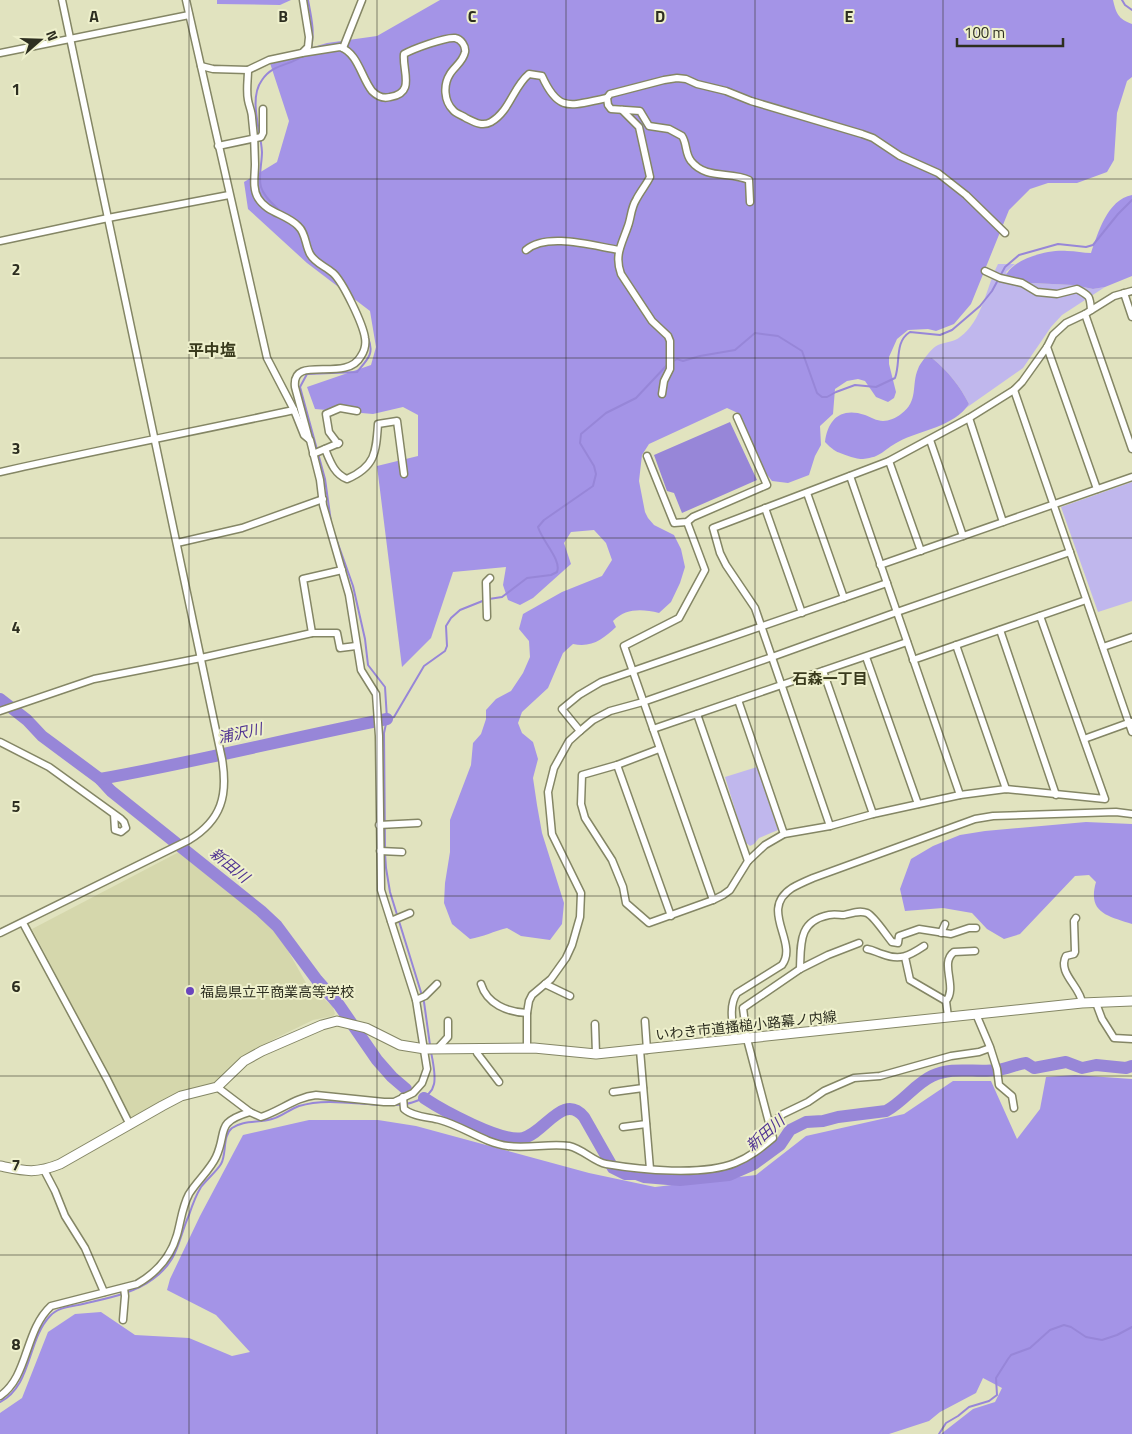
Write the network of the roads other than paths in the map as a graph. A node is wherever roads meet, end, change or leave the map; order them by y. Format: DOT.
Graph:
graph roads {
  1 [pos="62,0"];
  2 [pos="186,0"];
  3 [pos="303,0"];
  4 [pos="362,0"];
  5 [pos="189,15"];
  6 [pos="71,40"];
  7 [pos="343,48"];
  8 [pos="302,52"];
  9 [pos="0,53"];
  10 [pos="201,66"];
  11 [pos="248,70"];
  12 [pos="606,98"];
  13 [pos="263,109"];
  14 [pos="622,110"];
  15 [pos="254,139"];
  16 [pos="218,146"];
  17 [pos="229,195"];
  18 [pos="750,202"];
  19 [pos="108,218"];
  20 [pos="1005,233"];
  21 [pos="0,241"];
  22 [pos="526,250"];
  23 [pos="619,250"];
  24 [pos="984,271"];
  25 [pos="1132,291"];
  26 [pos="1124,293"];
  27 [pos="1088,312"];
  28 [pos="1132,317"];
  29 [pos="1047,347"];
  30 [pos="1014,390"];
  31 [pos="662,394"];
  32 [pos="294,410"];
  33 [pos="357,411"];
  34 [pos="737,417"];
  35 [pos="969,418"];
  36 [pos="155,440"];
  37 [pos="310,440"];
  38 [pos="930,440"];
  39 [pos="325,449"];
  40 [pos="1132,449"];
  41 [pos="313,454"];
  42 [pos="647,456"];
  43 [pos="889,461"];
  44 [pos="0,472"];
  45 [pos="404,474"];
  46 [pos="850,476"];
  47 [pos="1132,477"];
  48 [pos="1097,489"];
  49 [pos="807,493"];
  50 [pos="322,499"];
  51 [pos="1053,504"];
  52 [pos="765,508"];
  53 [pos="687,522"];
  54 [pos="1004,522"];
  55 [pos="963,536"];
  56 [pos="177,543"];
  57 [pos="922,551"];
  58 [pos="1070,552"];
  59 [pos="880,565"];
  60 [pos="342,570"];
  61 [pos="490,578"];
  62 [pos="886,583"];
  63 [pos="844,598"];
  64 [pos="1086,600"];
  65 [pos="897,612"];
  66 [pos="802,613"];
  67 [pos="1040,616"];
  68 [pos="487,617"];
  69 [pos="761,627"];
  70 [pos="1000,630"];
  71 [pos="312,633"];
  72 [pos="1132,637"];
  73 [pos="907,642"];
  74 [pos="956,645"];
  75 [pos="356,646"];
  76 [pos="1103,647"];
  77 [pos="866,656"];
  78 [pos="201,658"];
  79 [pos="772,658"];
  80 [pos="913,660"];
  81 [pos="823,671"];
  82 [pos="633,672"];
  83 [pos="781,686"];
  84 [pos="738,700"];
  85 [pos="644,702"];
  86 [pos="0,712"];
  87 [pos="697,714"];
  88 [pos="1130,722"];
  89 [pos="653,729"];
  90 [pos="580,731"];
  91 [pos="1132,732"];
  92 [pos="1084,738"];
  93 [pos="0,742"];
  94 [pos="659,749"];
  95 [pos="616,765"];
  96 [pos="1006,789"];
  97 [pos="960,795"];
  98 [pos="1056,795"];
  99 [pos="918,804"];
  100 [pos="114,814"];
  101 [pos="873,814"];
  102 [pos="1132,814"];
  103 [pos="418,823"];
  104 [pos="379,825"];
  105 [pos="830,826"];
  106 [pos="784,834"];
  107 [pos="380,850"];
  108 [pos="402,852"];
  109 [pos="748,861"];
  110 [pos="713,900"];
  111 [pos="410,913"];
  112 [pos="671,916"];
  113 [pos="1076,918"];
  114 [pos="391,921"];
  115 [pos="24,923"];
  116 [pos="945,924"];
  117 [pos="976,928"];
  118 [pos="0,933"];
  119 [pos="941,933"];
  120 [pos="859,944"];
  121 [pos="924,946"];
  122 [pos="866,949"];
  123 [pos="975,951"];
  124 [pos="905,957"];
  125 [pos="800,969"];
  126 [pos="437,984"];
  127 [pos="481,984"];
  128 [pos="545,984"];
  129 [pos="570,996"];
  130 [pos="416,1000"];
  131 [pos="946,1001"];
  132 [pos="1132,1001"];
  133 [pos="1096,1003"];
  134 [pos="1082,1004"];
  135 [pos="527,1013"];
  136 [pos="976,1014"];
  137 [pos="948,1017"];
  138 [pos="448,1021"];
  139 [pos="645,1021"];
  140 [pos="595,1024"];
  141 [pos="747,1039"];
  142 [pos="1132,1039"];
  143 [pos="735,1040"];
  144 [pos="431,1048"];
  145 [pos="527,1048"];
  146 [pos="990,1048"];
  147 [pos="476,1049"];
  148 [pos="644,1050"];
  149 [pos="596,1054"];
  150 [pos="499,1082"];
  151 [pos="217,1087"];
  152 [pos="643,1088"];
  153 [pos="613,1092"];
  154 [pos="404,1101"];
  155 [pos="1014,1108"];
  156 [pos="250,1112"];
  157 [pos="646,1124"];
  158 [pos="770,1124"];
  159 [pos="130,1125"];
  160 [pos="623,1127"];
  161 [pos="0,1166"];
  162 [pos="650,1169"];
  163 [pos="44,1170"];
  164 [pos="124,1288"];
  165 [pos="104,1292"];
  166 [pos="123,1320"];
  167 [pos="0,1396"];
  1 -- 6 [label="street"];
  2 -- 5 [label="street"];
  3 -- 8 [label="street"];
  4 -- 7 [label="street"];
  5 -- 6 [label="street"];
  5 -- 10 [label="street"];
  6 -- 9 [label="street"];
  6 -- 19 [label="street"];
  7 -- 8 [label="street"];
  7 -- 12 [label="street"];
  8 -- 11 [label="street"];
  10 -- 11 [label="street"];
  10 -- 16 [label="street"];
  11 -- 15 [label="street"];
  12 -- 14 [label="street"];
  12 -- 20 [label="street"];
  13 -- 15 [label="street"];
  14 -- 18 [label="street"];
  14 -- 23 [label="street"];
  15 -- 16 [label="street"];
  15 -- 37 [label="street"];
  16 -- 17 [label="street"];
  17 -- 19 [label="street"];
  17 -- 32 [label="street"];
  19 -- 21 [label="street"];
  19 -- 36 [label="street"];
  22 -- 23 [label="street"];
  23 -- 31 [label="street"];
  24 -- 27 [label="street"];
  25 -- 26 [label="street"];
  26 -- 27 [label="street"];
  26 -- 28 [label="street"];
  27 -- 29 [label="street"];
  27 -- 40 [label="street"];
  29 -- 30 [label="street"];
  29 -- 48 [label="street"];
  30 -- 35 [label="street"];
  30 -- 51 [label="street"];
  32 -- 36 [label="street"];
  32 -- 37 [label="street"];
  33 -- 39 [label="street"];
  34 -- 53 [label="street"];
  35 -- 38 [label="street"];
  35 -- 54 [label="street"];
  36 -- 44 [label="street"];
  36 -- 56 [label="street"];
  37 -- 41 [label="street"];
  38 -- 43 [label="street"];
  38 -- 55 [label="street"];
  39 -- 41 [label="street"];
  39 -- 45 [label="street"];
  41 -- 50 [label="street"];
  42 -- 53 [label="street"];
  43 -- 46 [label="street"];
  43 -- 57 [label="street"];
  46 -- 49 [label="street"];
  46 -- 59 [label="street"];
  47 -- 48 [label="street"];
  48 -- 51 [label="street"];
  49 -- 52 [label="street"];
  49 -- 63 [label="street"];
  50 -- 56 [label="street"];
  50 -- 60 [label="street"];
  51 -- 54 [label="street"];
  51 -- 58 [label="street"];
  52 -- 66 [label="street"];
  52 -- 69 [label="street"];
  53 -- 82 [label="street"];
  54 -- 55 [label="street"];
  55 -- 57 [label="street"];
  56 -- 78 [label="street"];
  57 -- 59 [label="street"];
  58 -- 64 [label="street"];
  58 -- 65 [label="street"];
  59 -- 62 [label="street"];
  60 -- 71 [label="street"];
  60 -- 75 [label="street"];
  61 -- 68 [label="street"];
  62 -- 63 [label="street"];
  62 -- 65 [label="street"];
  63 -- 66 [label="street"];
  64 -- 67 [label="street"];
  64 -- 76 [label="street"];
  65 -- 73 [label="street"];
  65 -- 79 [label="street"];
  66 -- 69 [label="street"];
  67 -- 70 [label="street"];
  67 -- 92 [label="street"];
  69 -- 79 [label="street"];
  69 -- 82 [label="street"];
  70 -- 74 [label="street"];
  70 -- 98 [label="street"];
  71 -- 75 [label="street"];
  71 -- 78 [label="street"];
  72 -- 76 [label="street"];
  73 -- 77 [label="street"];
  73 -- 80 [label="street"];
  74 -- 80 [label="street"];
  74 -- 96 [label="street"];
  75 -- 104 [label="street"];
  76 -- 88 [label="street"];
  77 -- 81 [label="street"];
  77 -- 99 [label="street"];
  78 -- 86 [label="street"];
  78 -- 115 [label="street"];
  79 -- 83 [label="street"];
  79 -- 85 [label="street"];
  80 -- 97 [label="street"];
  81 -- 83 [label="street"];
  81 -- 101 [label="street"];
  82 -- 85 [label="street"];
  82 -- 90 [label="street"];
  83 -- 84 [label="street"];
  83 -- 105 [label="street"];
  84 -- 87 [label="street"];
  84 -- 106 [label="street"];
  85 -- 89 [label="street"];
  85 -- 90 [label="street"];
  87 -- 89 [label="street"];
  87 -- 109 [label="street"];
  88 -- 91 [label="street"];
  88 -- 92 [label="street"];
  89 -- 94 [label="street"];
  90 -- 128 [label="street"];
  92 -- 98 [label="street"];
  93 -- 100 [label="street"];
  94 -- 95 [label="street"];
  94 -- 110 [label="street"];
  95 -- 112 [label="street"];
  95 -- 112 [label="street"];
  96 -- 97 [label="street"];
  96 -- 98 [label="street"];
  97 -- 99 [label="street"];
  99 -- 101 [label="street"];
  101 -- 105 [label="street"];
  102 -- 143 [label="street"];
  103 -- 104 [label="street"];
  104 -- 107 [label="street"];
  105 -- 106 [label="street"];
  106 -- 109 [label="street"];
  107 -- 108 [label="street"];
  107 -- 114 [label="street"];
  109 -- 110 [label="street"];
  110 -- 112 [label="street"];
  111 -- 114 [label="street"];
  113 -- 134 [label="street"];
  114 -- 130 [label="street"];
  115 -- 118 [label="street"];
  115 -- 159 [label="street"];
  116 -- 119 [label="street"];
  117 -- 119 [label="street"];
  119 -- 125 [label="street"];
  120 -- 125 [label="street"];
  121 -- 124 [label="street"];
  122 -- 124 [label="street"];
  123 -- 131 [label="street"];
  124 -- 131 [label="street"];
  125 -- 141 [label="street"];
  126 -- 130 [label="street"];
  127 -- 135 [label="street"];
  128 -- 129 [label="street"];
  128 -- 135 [label="street"];
  130 -- 144 [label="street"];
  131 -- 137 [label="street"];
  132 -- 133 [label="street, いわき市道搔槌小路幕ノ内線"];
  133 -- 134 [label="street, いわき市道搔槌小路幕ノ内線"];
  133 -- 142 [label="street"];
  134 -- 136 [label="street, いわき市道搔槌小路幕ノ内線"];
  135 -- 145 [label="street"];
  136 -- 137 [label="street, いわき市道搔槌小路幕ノ内線"];
  136 -- 146 [label="street"];
  137 -- 141 [label="street, いわき市道搔槌小路幕ノ内線"];
  138 -- 144 [label="street"];
  139 -- 148 [label="street"];
  140 -- 149 [label="street"];
  141 -- 143 [label="street, いわき市道搔槌小路幕ノ内線"];
  141 -- 158 [label="street"];
  143 -- 148 [label="street, いわき市道搔槌小路幕ノ内線"];
  144 -- 147 [label="street, いわき市道搔槌小路幕ノ内線"];
  144 -- 151 [label="street, いわき市道搔槌小路幕ノ内線"];
  144 -- 154 [label="street"];
  145 -- 147 [label="street, いわき市道搔槌小路幕ノ内線"];
  145 -- 149 [label="street, いわき市道搔槌小路幕ノ内線"];
  146 -- 155 [label="street"];
  146 -- 158 [label="street"];
  147 -- 150 [label="street"];
  148 -- 149 [label="street, いわき市道搔槌小路幕ノ内線"];
  148 -- 152 [label="street"];
  151 -- 156 [label="street"];
  151 -- 159 [label="street"];
  152 -- 153 [label="street"];
  152 -- 157 [label="street"];
  154 -- 156 [label="street"];
  154 -- 162 [label="street"];
  156 -- 164 [label="street"];
  157 -- 160 [label="street"];
  157 -- 162 [label="street"];
  158 -- 162 [label="street"];
  159 -- 163 [label="street"];
  161 -- 163 [label="street"];
  163 -- 165 [label="street"];
  164 -- 165 [label="street"];
  164 -- 166 [label="street"];
  165 -- 167 [label="street"];
}
